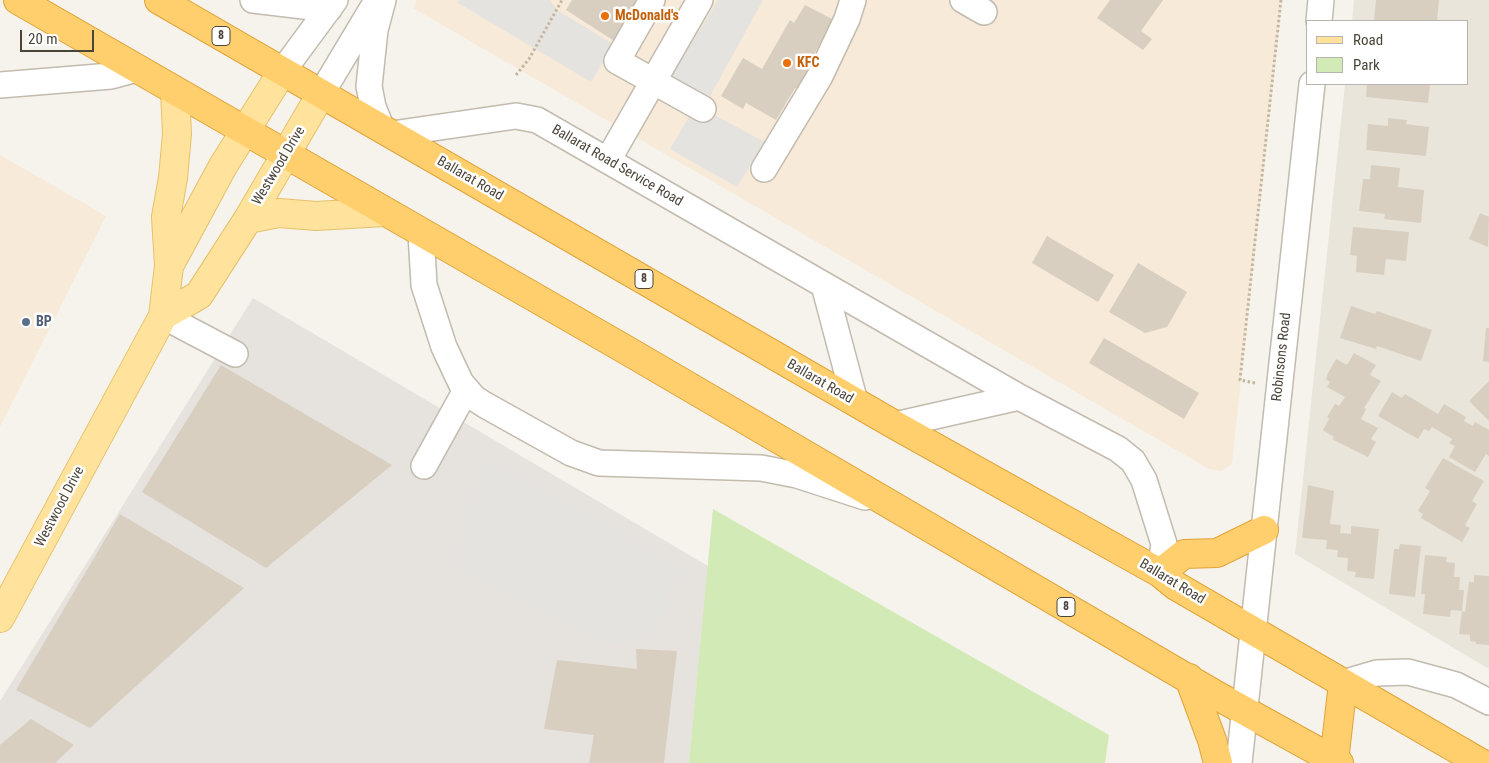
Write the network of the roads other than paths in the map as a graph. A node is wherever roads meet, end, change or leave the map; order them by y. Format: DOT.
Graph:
graph roads {
  1 [pos="18,0"];
  2 [pos="159,0"];
  3 [pos="253,0"];
  4 [pos="377,0"];
  5 [pos="383,0"];
  6 [pos="652,0"];
  7 [pos="700,0"];
  8 [pos="853,0"];
  9 [pos="1321,0"];
  10 [pos="332,5"];
  11 [pos="1319,20"];
  12 [pos="138,69"];
  13 [pos="282,72"];
  14 [pos="653,82"];
  15 [pos="0,85"];
  16 [pos="1312,85"];
  17 [pos="175,91"];
  18 [pos="321,94"];
  19 [pos="703,109"];
  20 [pos="387,130"];
  21 [pos="247,131"];
  22 [pos="286,156"];
  23 [pos="608,160"];
  24 [pos="764,169"];
  25 [pos="384,212"];
  26 [pos="248,219"];
  27 [pos="421,233"];
  28 [pos="168,266"];
  29 [pos="824,285"];
  30 [pos="163,316"];
  31 [pos="235,354"];
  32 [pos="466,390"];
  33 [pos="1019,397"];
  34 [pos="855,402"];
  35 [pos="894,425"];
  36 [pos="424,466"];
  37 [pos="889,504"];
  38 [pos="1264,530"];
  39 [pos="1160,573"];
  40 [pos="0,618"];
  41 [pos="1253,631"];
  42 [pos="1188,678"];
  43 [pos="1343,683"];
  44 [pos="1489,702"];
  45 [pos="1245,710"];
  46 [pos="1336,762"];
  47 [pos="1218,763"];
  48 [pos="1239,763"];
  49 [pos="1482,763"];
  1 -- 12 [label="highway, 8"];
  2 -- 13 [label="highway, Ballarat Road / 8"];
  3 -- 10 [label="street"];
  4 -- 18 [label="street, Westwood Drive"];
  5 -- 20 [label="street"];
  6 -- 14 [label="street"];
  7 -- 14 [label="street"];
  8 -- 24 [label="street"];
  9 -- 11 [label="street"];
  10 -- 13 [label="street, Westwood Drive"];
  12 -- 15 [label="street"];
  12 -- 17 [label="highway, 8"];
  13 -- 18 [label="highway, Ballarat Road / 8"];
  13 -- 21 [label="main road, Westwood Drive"];
  14 -- 19 [label="street"];
  14 -- 23 [label="street"];
  16 -- 38 [label="street, Robinsons Road"];
  17 -- 21 [label="highway, 8"];
  17 -- 28 [label="main road"];
  18 -- 20 [label="highway, Ballarat Road / 8"];
  18 -- 22 [label="main road, Westwood Drive"];
  20 -- 23 [label="street, Ballarat Road Service Road"];
  20 -- 34 [label="highway, Ballarat Road / 8"];
  21 -- 22 [label="highway, 8"];
  21 -- 28 [label="main road, Westwood Drive"];
  22 -- 25 [label="highway, 8"];
  22 -- 26 [label="main road, Westwood Drive"];
  23 -- 29 [label="street, Ballarat Road Service Road"];
  25 -- 26 [label="main road"];
  25 -- 27 [label="highway, 8"];
  26 -- 30 [label="main road, Westwood Drive"];
  27 -- 32 [label="street"];
  27 -- 37 [label="highway, 8"];
  28 -- 30 [label="main road, Westwood Drive"];
  29 -- 33 [label="street, Ballarat Road Service Road"];
  29 -- 34 [label="street"];
  30 -- 31 [label="street"];
  30 -- 40 [label="main road, Westwood Drive"];
  32 -- 36 [label="street"];
  32 -- 37 [label="street"];
  33 -- 35 [label="street"];
  33 -- 39 [label="street, Ballarat Road Service Road"];
  34 -- 35 [label="highway, Ballarat Road / 8"];
  35 -- 39 [label="highway, Ballarat Road / 8"];
  37 -- 42 [label="highway, 8"];
  38 -- 39 [label="highway"];
  38 -- 41 [label="street, Robinsons Road"];
  39 -- 41 [label="highway, Ballarat Road / 8"];
  41 -- 43 [label="highway, Ballarat Road / 8"];
  41 -- 45 [label="street, Robinsons Road"];
  42 -- 45 [label="highway, 8"];
  42 -- 47 [label="highway"];
  43 -- 44 [label="street"];
  43 -- 46 [label="highway"];
  43 -- 49 [label="highway, Ballarat Road / 8"];
  45 -- 46 [label="highway, 8"];
  45 -- 48 [label="street"];
}
